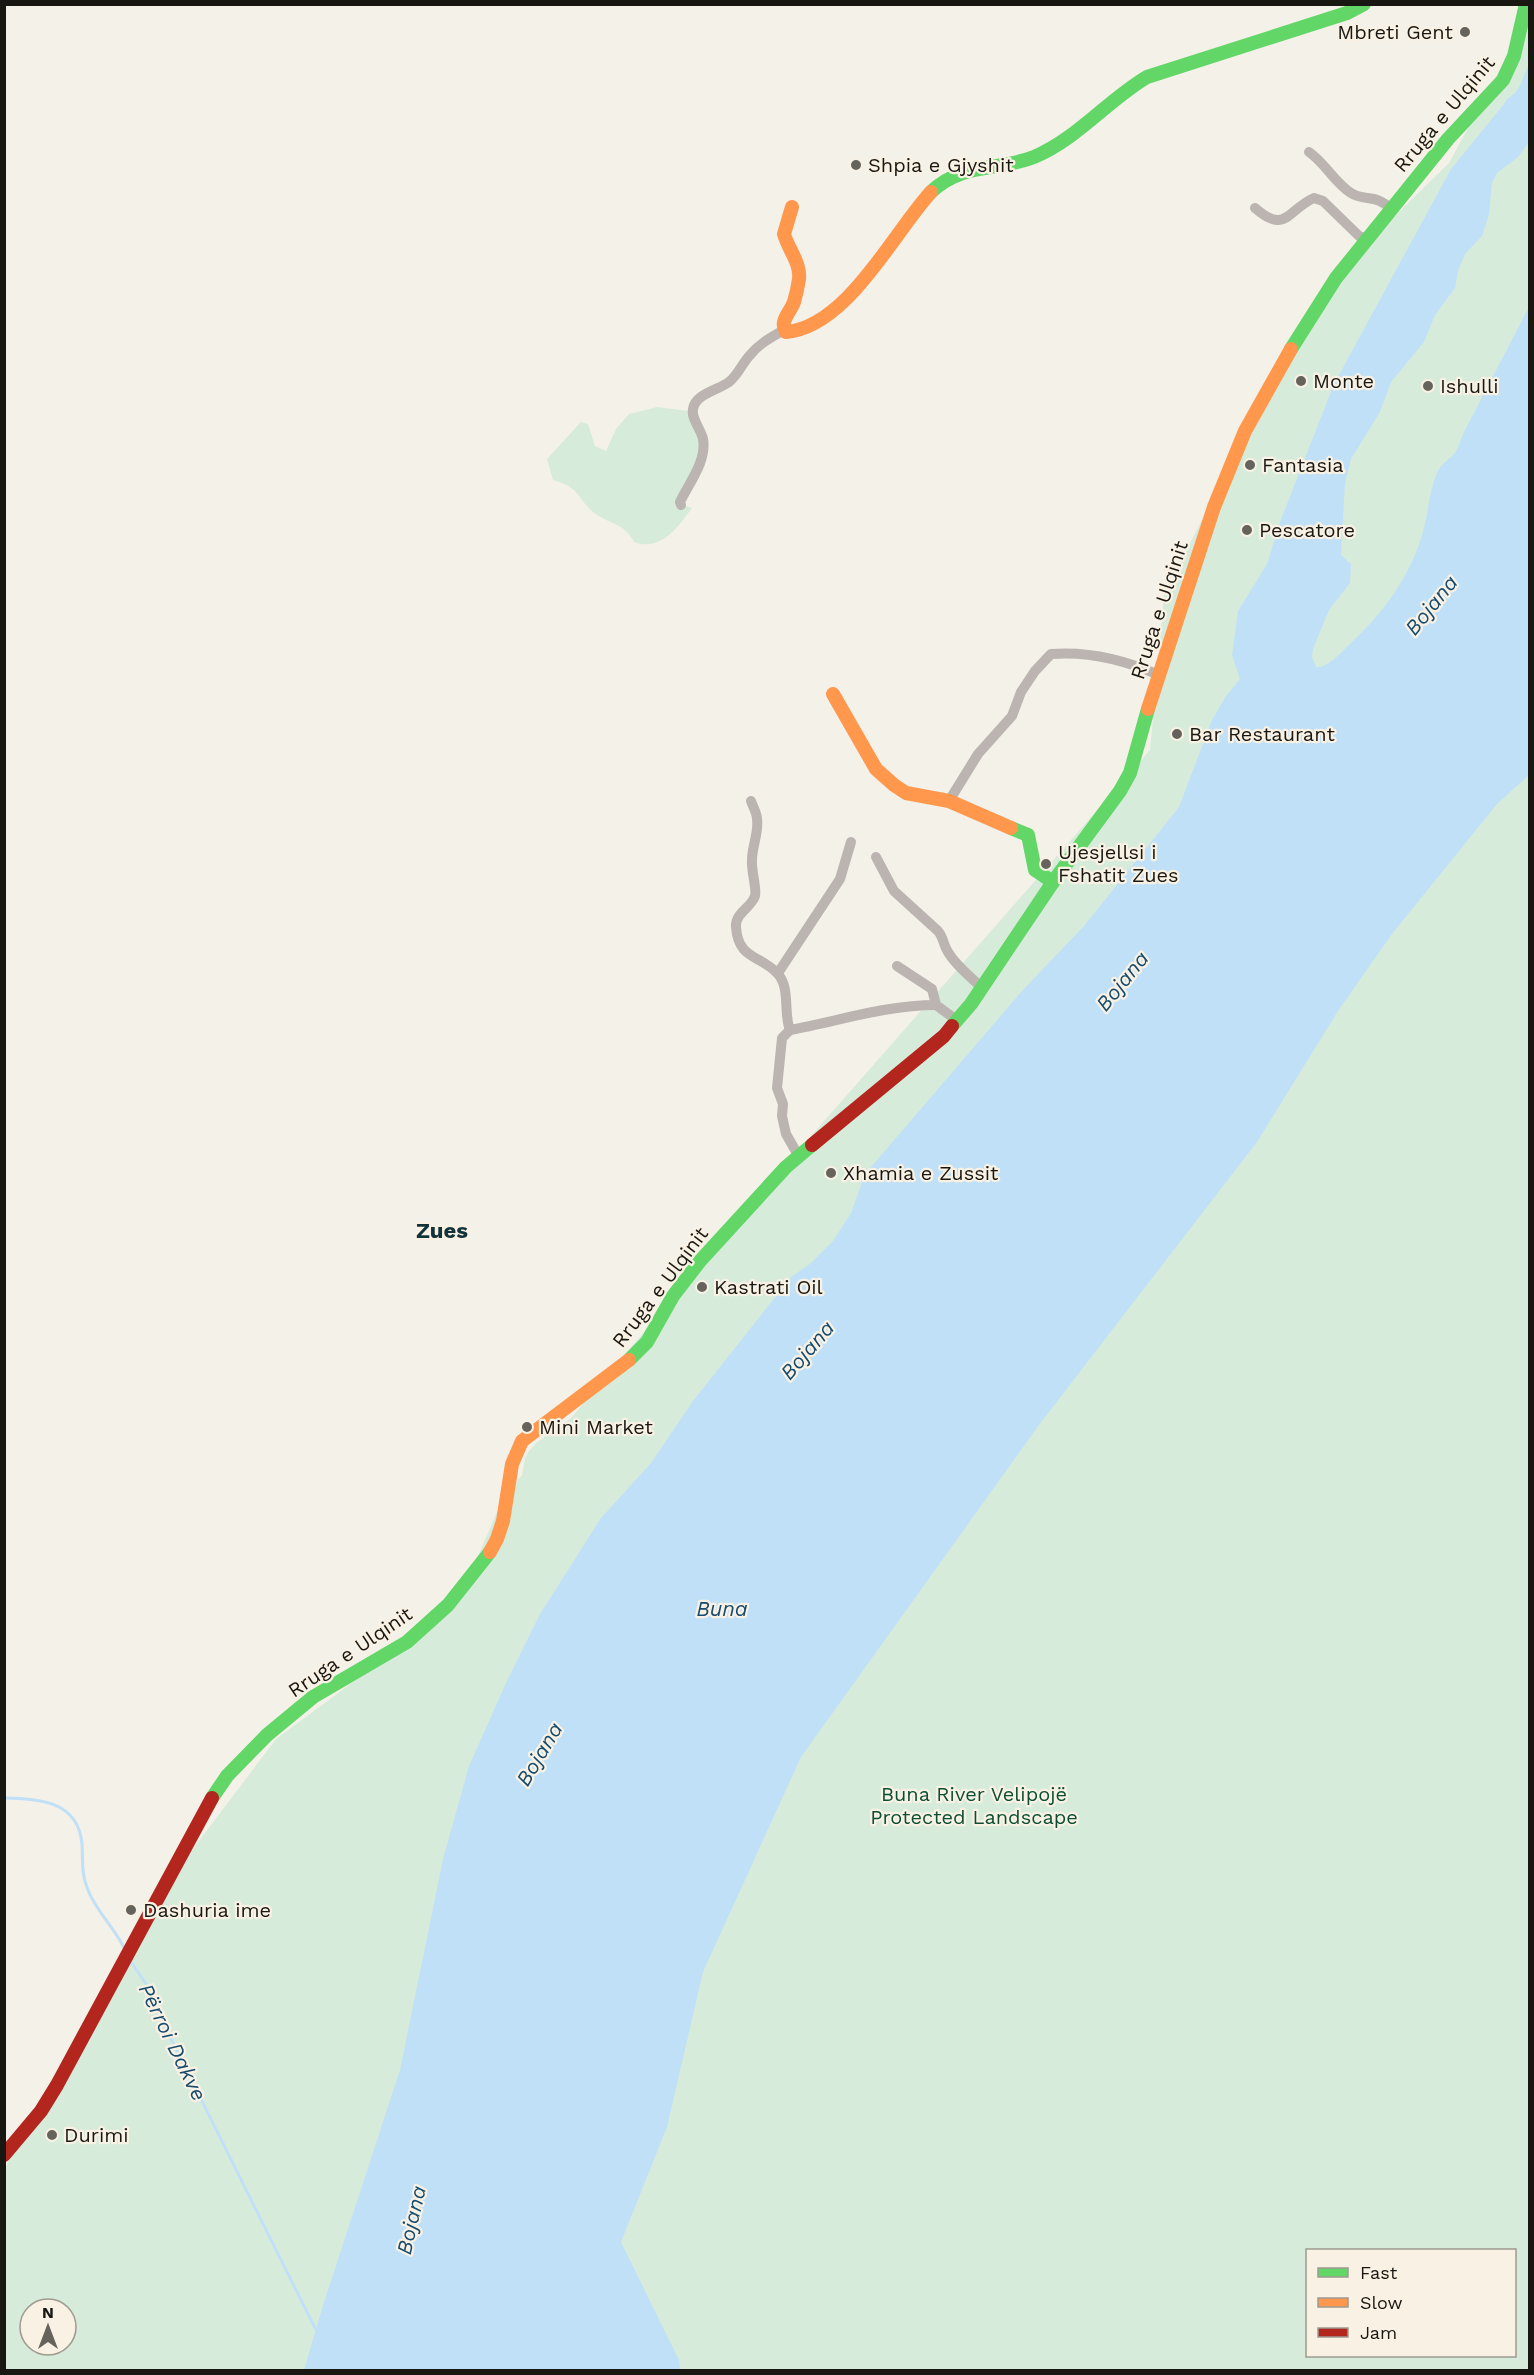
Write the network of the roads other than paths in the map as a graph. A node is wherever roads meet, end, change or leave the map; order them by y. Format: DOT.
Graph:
graph roads {
  1 [pos="1364,4"];
  2 [pos="1526,4"];
  3 [pos="1309,152"];
  4 [pos="792,207"];
  5 [pos="1255,208"];
  6 [pos="1391,209"];
  7 [pos="1367,239"];
  8 [pos="784,330"];
  9 [pos="681,505"];
  10 [pos="1159,675"];
  11 [pos="833,694"];
  12 [pos="751,801"];
  13 [pos="949,801"];
  14 [pos="851,842"];
  15 [pos="876,858"];
  16 [pos="1053,882"];
  17 [pos="897,966"];
  18 [pos="778,973"];
  19 [pos="982,988"];
  20 [pos="936,1005"];
  21 [pos="958,1021"];
  22 [pos="790,1030"];
  23 [pos="798,1155"];
  24 [pos="4,2155"];
  1 -- 8 [label="main road"];
  2 -- 6 [label="main road, Rruga e Ulqinit"];
  3 -- 6 [label="street"];
  4 -- 8 [label="main road"];
  5 -- 7 [label="street"];
  6 -- 7 [label="main road, Rruga e Ulqinit"];
  7 -- 10 [label="main road, Rruga e Ulqinit"];
  8 -- 9 [label="street"];
  10 -- 13 [label="street"];
  10 -- 16 [label="main road, Rruga e Ulqinit"];
  11 -- 13 [label="main road"];
  12 -- 18 [label="street"];
  13 -- 16 [label="main road"];
  14 -- 18 [label="street"];
  15 -- 19 [label="street"];
  16 -- 19 [label="main road, Rruga e Ulqinit"];
  17 -- 20 [label="street"];
  18 -- 22 [label="street"];
  19 -- 21 [label="main road, Rruga e Ulqinit"];
  20 -- 21 [label="street"];
  20 -- 22 [label="street"];
  21 -- 23 [label="main road, Rruga e Ulqinit"];
  22 -- 23 [label="street"];
  23 -- 24 [label="main road, Rruga e Ulqinit"];
}
